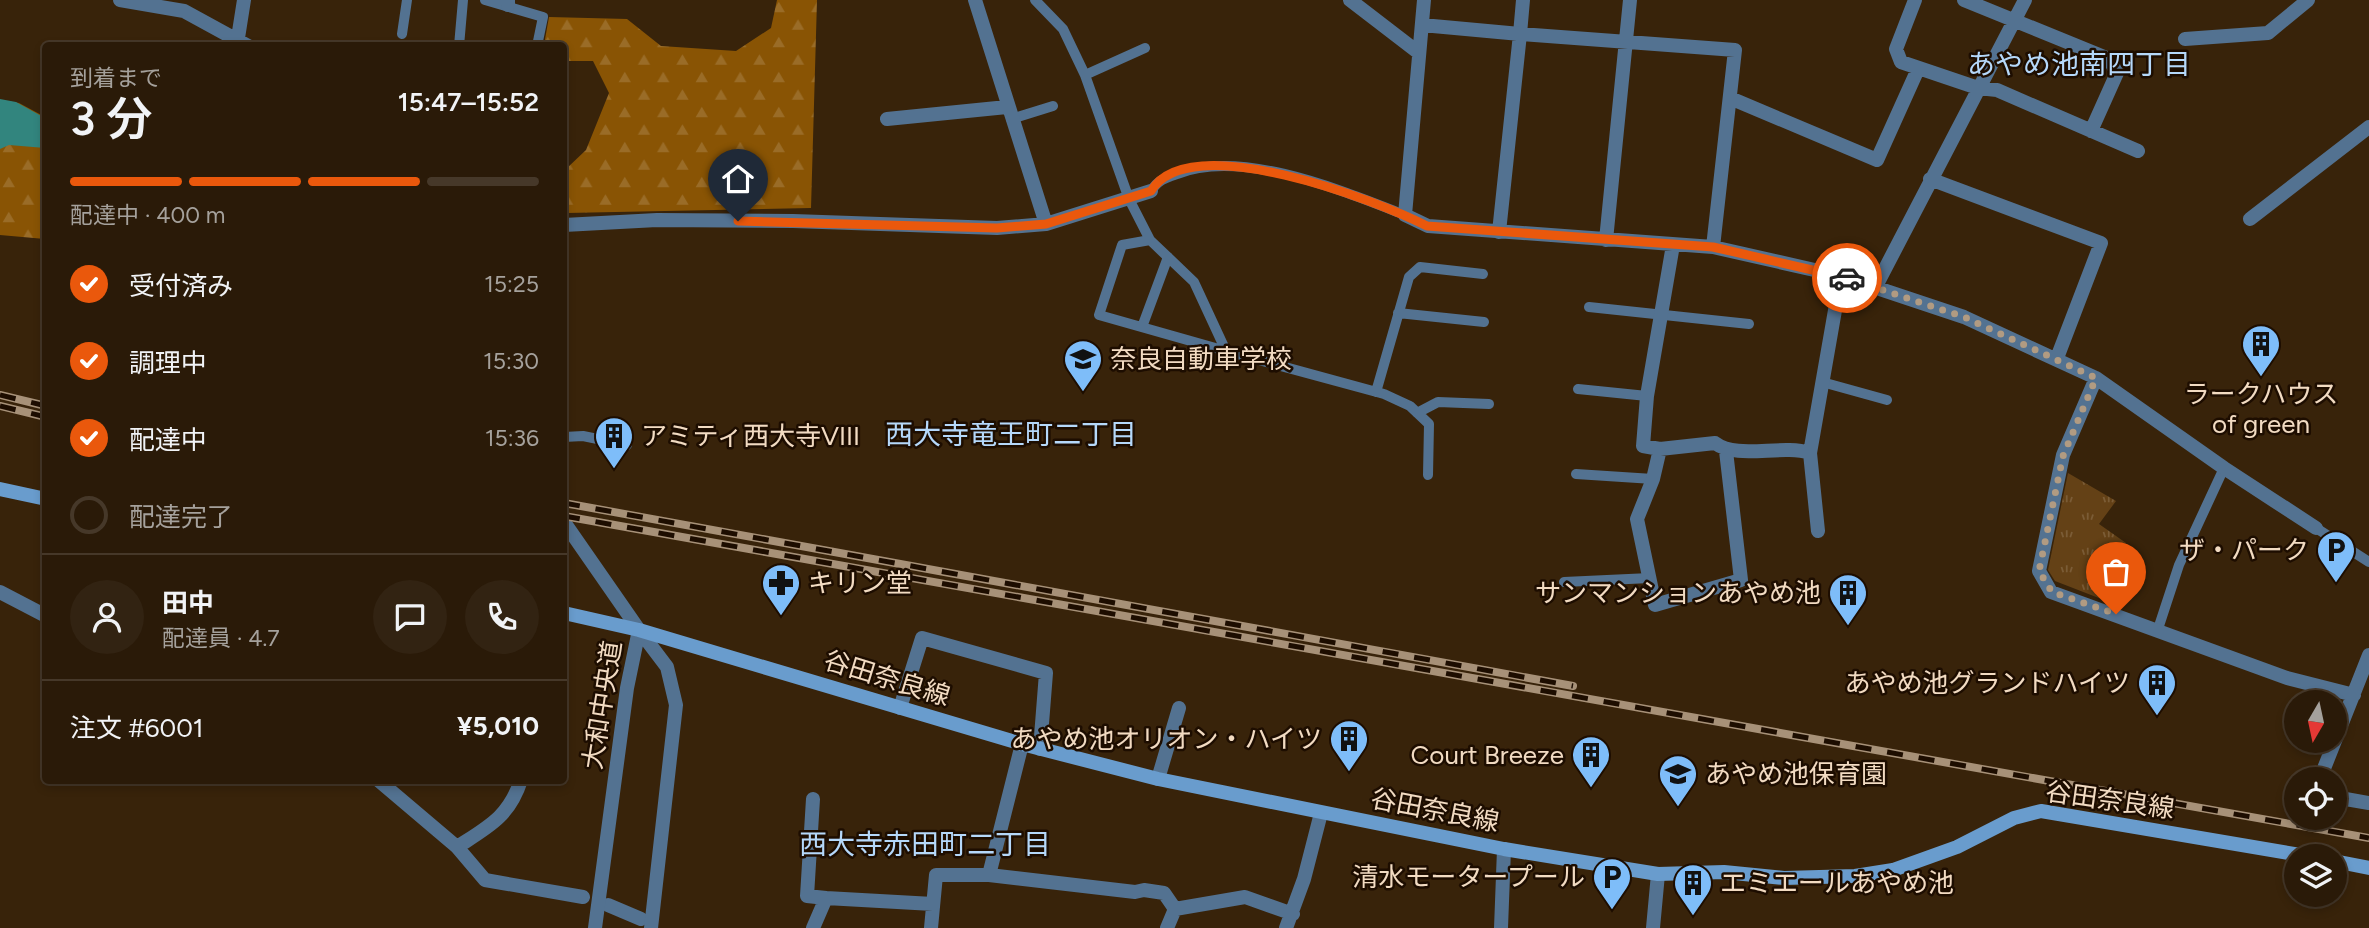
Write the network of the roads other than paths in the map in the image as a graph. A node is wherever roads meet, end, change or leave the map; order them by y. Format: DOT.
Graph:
graph roads {
  1 [pos="120,0"];
  2 [pos="244,0"];
  3 [pos="407,0"];
  4 [pos="463,0"];
  5 [pos="485,0"];
  6 [pos="975,0"];
  7 [pos="1035,0"];
  8 [pos="1350,0"];
  9 [pos="1424,0"];
  10 [pos="1523,0"];
  11 [pos="1630,0"];
  12 [pos="1915,0"];
  13 [pos="1964,0"];
  14 [pos="2025,0"];
  15 [pos="2308,0"];
  16 [pos="508,2"];
  17 [pos="179,6"];
  18 [pos="2016,21"];
  19 [pos="1422,25"];
  20 [pos="402,34"];
  21 [pos="1520,34"];
  22 [pos="2185,39"];
  23 [pos="1626,41"];
  24 [pos="243,42"];
  25 [pos="459,42"];
  26 [pos="538,42"];
  27 [pos="1144,48"];
  28 [pos="1419,53"];
  29 [pos="1918,69"];
  30 [pos="1085,75"];
  31 [pos="1978,88"];
  32 [pos="1730,98"];
  33 [pos="1053,106"];
  34 [pos="1009,113"];
  35 [pos="887,119"];
  36 [pos="2369,127"];
  37 [pos="2091,131"];
  38 [pos="2138,151"];
  39 [pos="1930,179"];
  40 [pos="1151,191"];
  41 [pos="1129,199"];
  42 [pos="1405,215"];
  43 [pos="2250,219"];
  44 [pos="1046,224"];
  45 [pos="567,225"];
  46 [pos="1499,232"];
  47 [pos="1150,240"];
  48 [pos="1606,240"];
  49 [pos="1673,246"];
  50 [pos="1713,247"];
  51 [pos="1168,257"];
  52 [pos="1483,274"];
  53 [pos="1841,276"];
  54 [pos="1875,288"];
  55 [pos="1588,307"];
  56 [pos="1398,313"];
  57 [pos="1662,313"];
  58 [pos="1485,321"];
  59 [pos="1749,324"];
  60 [pos="1142,327"];
  61 [pos="1226,351"];
  62 [pos="2057,358"];
  63 [pos="2096,378"];
  64 [pos="1822,382"];
  65 [pos="1578,389"];
  66 [pos="1376,392"];
  67 [pos="1647,396"];
  68 [pos="1887,400"];
  69 [pos="1489,404"];
  70 [pos="1417,413"];
  71 [pos="567,437"];
  72 [pos="627,446"];
  73 [pos="1660,449"];
  74 [pos="1726,452"];
  75 [pos="1810,453"];
  76 [pos="2224,468"];
  77 [pos="1576,474"];
  78 [pos="1428,475"];
  79 [pos="1653,479"];
  80 [pos="0,489"];
  81 [pos="42,498"];
  82 [pos="567,526"];
  83 [pos="2316,528"];
  84 [pos="1818,531"];
  85 [pos="2369,562"];
  86 [pos="1650,578"];
  87 [pos="1564,582"];
  88 [pos="0,592"];
  89 [pos="567,614"];
  90 [pos="42,615"];
  91 [pos="2158,629"];
  92 [pos="639,630"];
  93 [pos="2369,655"];
  94 [pos="2354,695"];
  95 [pos="900,708"];
  96 [pos="1179,708"];
  97 [pos="1022,744"];
  98 [pos="1040,749"];
  99 [pos="2325,767"];
  100 [pos="1158,779"];
  101 [pos="383,784"];
  102 [pos="520,784"];
  103 [pos="813,799"];
  104 [pos="2347,799"];
  105 [pos="2369,803"];
  106 [pos="1321,813"];
  107 [pos="457,847"];
  108 [pos="1504,849"];
  109 [pos="2284,852"];
  110 [pos="2347,864"];
  111 [pos="2369,868"];
  112 [pos="1658,874"];
  113 [pos="989,875"];
  114 [pos="583,897"];
  115 [pos="826,898"];
  116 [pos="933,904"];
  117 [pos="608,905"];
  118 [pos="1175,909"];
  119 [pos="1293,914"];
  120 [pos="646,924"];
  121 [pos="595,928"];
  122 [pos="813,928"];
  123 [pos="931,928"];
  124 [pos="1167,928"];
  125 [pos="1286,928"];
  126 [pos="1501,928"];
  127 [pos="1653,928"];
  1 -- 17 [label="street"];
  2 -- 24 [label="street"];
  3 -- 20 [label="lane"];
  4 -- 25 [label="lane"];
  5 -- 16 [label="lane"];
  6 -- 34 [label="street"];
  7 -- 30 [label="lane"];
  8 -- 28 [label="street"];
  9 -- 19 [label="street"];
  10 -- 21 [label="street"];
  11 -- 23 [label="street"];
  12 -- 29 [label="street"];
  13 -- 18 [label="street"];
  14 -- 18 [label="street"];
  15 -- 22 [label="street"];
  16 -- 26 [label="lane"];
  17 -- 24 [label="street"];
  18 -- 31 [label="street"];
  18 -- 37 [label="street"];
  19 -- 21 [label="street"];
  19 -- 28 [label="street"];
  21 -- 23 [label="street"];
  21 -- 46 [label="street"];
  23 -- 32 [label="street"];
  23 -- 48 [label="street"];
  27 -- 30 [label="lane"];
  28 -- 42 [label="street"];
  29 -- 31 [label="street"];
  29 -- 32 [label="street"];
  30 -- 41 [label="lane"];
  31 -- 37 [label="street"];
  31 -- 39 [label="street"];
  32 -- 50 [label="street"];
  33 -- 34 [label="lane"];
  34 -- 35 [label="street"];
  34 -- 44 [label="street"];
  36 -- 43 [label="street"];
  37 -- 38 [label="street"];
  39 -- 54 [label="street"];
  39 -- 62 [label="street"];
  40 -- 41 [label="street"];
  40 -- 42 [label="lane"];
  41 -- 44 [label="street"];
  41 -- 47 [label="lane"];
  42 -- 46 [label="street"];
  44 -- 45 [label="street"];
  46 -- 48 [label="street"];
  47 -- 51 [label="lane"];
  47 -- 60 [label="lane"];
  48 -- 49 [label="street"];
  49 -- 50 [label="street"];
  49 -- 57 [label="street"];
  50 -- 53 [label="street"];
  51 -- 60 [label="lane"];
  51 -- 61 [label="lane"];
  52 -- 56 [label="lane"];
  53 -- 54 [label="street"];
  53 -- 64 [label="street"];
  54 -- 62 [label="street"];
  55 -- 57 [label="lane"];
  56 -- 58 [label="lane"];
  56 -- 66 [label="lane"];
  57 -- 59 [label="lane"];
  57 -- 67 [label="street"];
  60 -- 61 [label="lane"];
  61 -- 66 [label="lane"];
  62 -- 63 [label="street"];
  63 -- 76 [label="street"];
  63 -- 91 [label="street"];
  64 -- 68 [label="lane"];
  64 -- 75 [label="street"];
  65 -- 67 [label="lane"];
  66 -- 70 [label="lane"];
  67 -- 73 [label="street"];
  69 -- 70 [label="lane"];
  70 -- 78 [label="lane"];
  71 -- 72 [label="lane"];
  73 -- 74 [label="street"];
  73 -- 79 [label="street"];
  74 -- 75 [label="street"];
  74 -- 86 [label="street"];
  75 -- 84 [label="street"];
  76 -- 83 [label="street"];
  76 -- 91 [label="lane"];
  77 -- 79 [label="lane"];
  79 -- 86 [label="street"];
  80 -- 81 [label="main road"];
  82 -- 92 [label="street"];
  83 -- 85 [label="lane"];
  86 -- 87 [label="lane"];
  88 -- 90 [label="street"];
  89 -- 92 [label="main road, 谷田奈良線"];
  91 -- 94 [label="street"];
  92 -- 95 [label="main road, 谷田奈良線"];
  92 -- 120 [label="street, 大和中央道"];
  92 -- 121 [label="street, 大和中央道"];
  93 -- 94 [label="street"];
  94 -- 99 [label="street"];
  95 -- 97 [label="main road, 谷田奈良線"];
  95 -- 98 [label="street"];
  96 -- 100 [label="street"];
  97 -- 98 [label="main road, 谷田奈良線"];
  97 -- 113 [label="street"];
  98 -- 100 [label="main road, 谷田奈良線"];
  100 -- 106 [label="main road, 谷田奈良線"];
  101 -- 107 [label="street"];
  102 -- 107 [label="street"];
  103 -- 115 [label="street"];
  104 -- 105 [label="street"];
  106 -- 108 [label="main road, 谷田奈良線"];
  106 -- 119 [label="street"];
  107 -- 114 [label="street"];
  108 -- 112 [label="main road, 谷田奈良線"];
  108 -- 126 [label="street"];
  109 -- 112 [label="main road, 谷田奈良線"];
  110 -- 111 [label="main road"];
  112 -- 127 [label="street"];
  113 -- 116 [label="street"];
  113 -- 118 [label="street"];
  115 -- 116 [label="street"];
  115 -- 122 [label="street"];
  116 -- 123 [label="street"];
  117 -- 120 [label="street"];
  118 -- 119 [label="street"];
  118 -- 124 [label="street"];
  119 -- 125 [label="street"];
}
